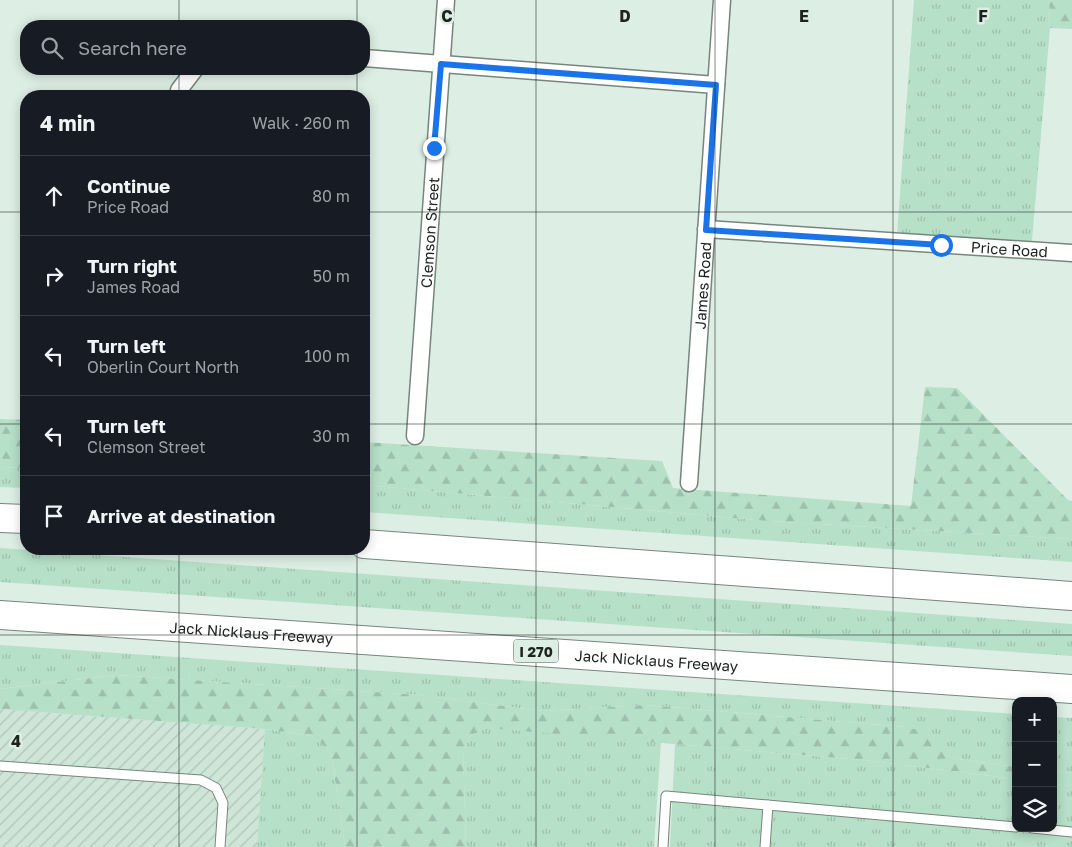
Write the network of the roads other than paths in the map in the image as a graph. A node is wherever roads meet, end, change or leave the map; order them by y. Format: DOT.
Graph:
graph roads {
  1 [pos="446,0"];
  2 [pos="722,0"];
  3 [pos="370,58"];
  4 [pos="441,64"];
  5 [pos="190,75"];
  6 [pos="716,85"];
  7 [pos="179,90"];
  8 [pos="706,230"];
  9 [pos="1072,253"];
  10 [pos="415,436"];
  11 [pos="689,483"];
  12 [pos="0,518"];
  13 [pos="20,519"];
  14 [pos="370,544"];
  15 [pos="1072,596"];
  16 [pos="0,615"];
  17 [pos="1072,689"];
  18 [pos="0,766"];
  19 [pos="768,805"];
  20 [pos="1012,827"];
  21 [pos="1057,830"];
  22 [pos="1072,832"];
  23 [pos="220,847"];
  24 [pos="663,847"];
  25 [pos="765,847"];
  1 -- 4 [label="street, Clemson Street"];
  2 -- 6 [label="street, James Road"];
  3 -- 4 [label="street"];
  4 -- 6 [label="street"];
  4 -- 10 [label="street, Clemson Street"];
  5 -- 7 [label="street"];
  6 -- 8 [label="street, James Road"];
  8 -- 9 [label="street, Price Road"];
  8 -- 11 [label="street, James Road"];
  12 -- 13 [label="highway"];
  14 -- 15 [label="highway"];
  16 -- 17 [label="highway, Jack Nicklaus Freeway / I 270"];
  18 -- 23 [label="lane"];
  19 -- 20 [label="lane"];
  19 -- 24 [label="lane"];
  19 -- 25 [label="lane"];
  21 -- 22 [label="lane"];
}
